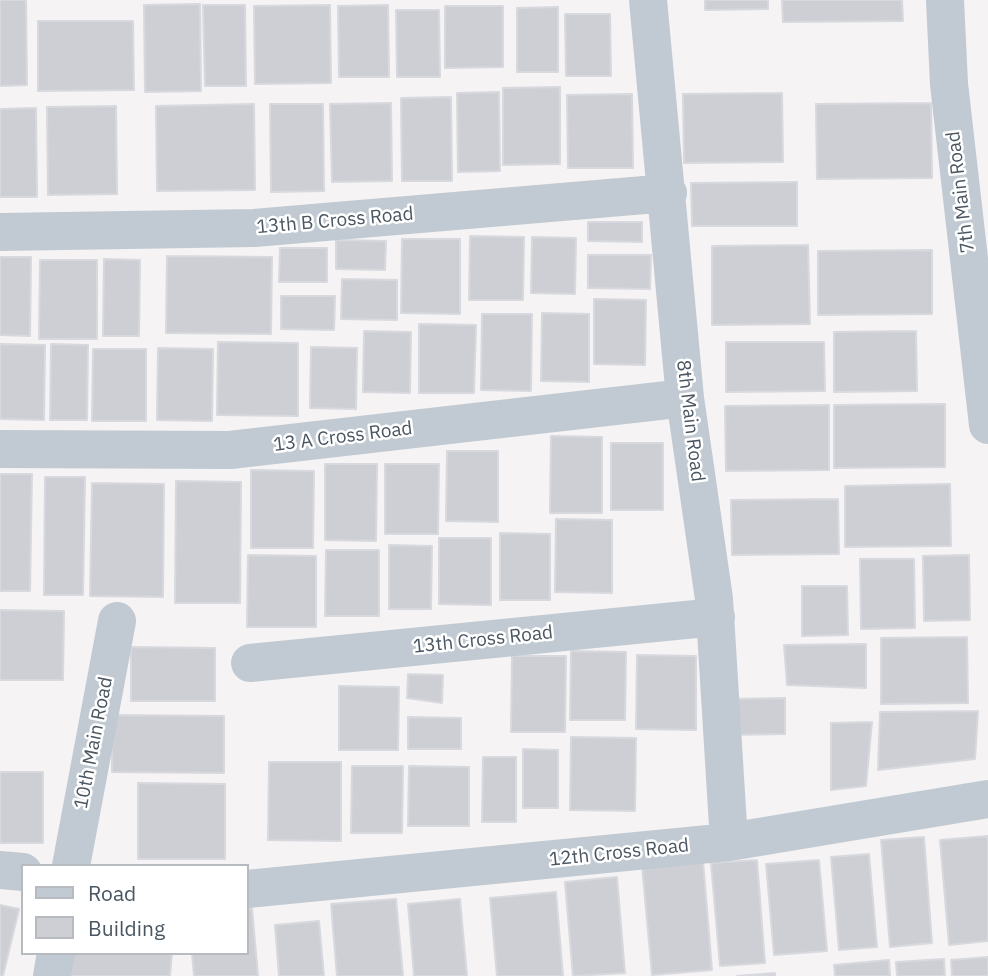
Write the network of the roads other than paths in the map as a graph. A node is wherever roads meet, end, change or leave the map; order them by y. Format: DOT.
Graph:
graph roads {
  1 [pos="648,0"];
  2 [pos="945,0"];
  3 [pos="668,193"];
  4 [pos="0,232"];
  5 [pos="685,398"];
  6 [pos="988,425"];
  7 [pos="0,449"];
  8 [pos="716,617"];
  9 [pos="117,621"];
  10 [pos="250,663"];
  11 [pos="988,799"];
  12 [pos="729,842"];
  13 [pos="71,864"];
  14 [pos="0,870"];
  15 [pos="21,872"];
  16 [pos="248,889"];
  17 [pos="56,955"];
  18 [pos="52,976"];
  1 -- 3 [label="street, 8th Main Road"];
  2 -- 6 [label="street, 7th Main Road"];
  3 -- 4 [label="street, 13th B Cross Road"];
  3 -- 5 [label="street, 8th Main Road"];
  5 -- 7 [label="street, 13 A Cross Road"];
  5 -- 8 [label="street, 8th Main Road"];
  8 -- 10 [label="street, 13th Cross Road"];
  8 -- 12 [label="street, 8th Main Road"];
  9 -- 13 [label="street, 10th Main Road"];
  11 -- 12 [label="street, 12th Cross Road"];
  12 -- 16 [label="street, 12th Cross Road"];
  14 -- 15 [label="street"];
  17 -- 18 [label="street"];
}
